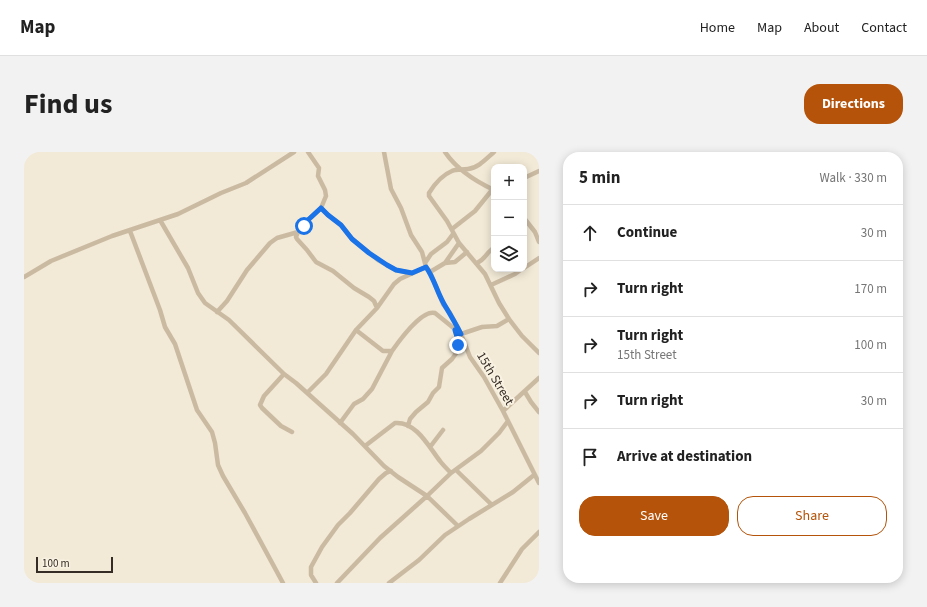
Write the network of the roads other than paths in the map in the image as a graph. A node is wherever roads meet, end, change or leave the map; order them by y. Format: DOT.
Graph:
graph roads {
  1 [pos="308,152"];
  2 [pos="384,152"];
  3 [pos="445,152"];
  4 [pos="494,152"];
  5 [pos="291,153"];
  6 [pos="460,170"];
  7 [pos="539,171"];
  8 [pos="527,177"];
  9 [pos="491,189"];
  10 [pos="491,192"];
  11 [pos="321,208"];
  12 [pos="160,220"];
  13 [pos="527,225"];
  14 [pos="130,231"];
  15 [pos="537,231"];
  16 [pos="298,232"];
  17 [pos="453,232"];
  18 [pos="539,242"];
  19 [pos="459,243"];
  20 [pos="491,250"];
  21 [pos="467,252"];
  22 [pos="539,258"];
  23 [pos="445,262"];
  24 [pos="477,263"];
  25 [pos="426,265"];
  26 [pos="527,266"];
  27 [pos="430,272"];
  28 [pos="515,272"];
  29 [pos="412,273"];
  30 [pos="24,277"];
  31 [pos="491,285"];
  32 [pos="377,308"];
  33 [pos="217,312"];
  34 [pos="509,319"];
  35 [pos="356,330"];
  36 [pos="455,330"];
  37 [pos="461,334"];
  38 [pos="392,351"];
  39 [pos="539,353"];
  40 [pos="284,374"];
  41 [pos="539,378"];
  42 [pos="524,392"];
  43 [pos="307,393"];
  44 [pos="503,411"];
  45 [pos="539,412"];
  46 [pos="508,421"];
  47 [pos="340,423"];
  48 [pos="408,426"];
  49 [pos="443,430"];
  50 [pos="292,432"];
  51 [pos="365,446"];
  52 [pos="430,447"];
  53 [pos="456,470"];
  54 [pos="391,471"];
  55 [pos="451,473"];
  56 [pos="534,475"];
  57 [pos="539,483"];
  58 [pos="427,496"];
  59 [pos="492,505"];
  60 [pos="458,526"];
  61 [pos="539,532"];
  62 [pos="283,583"];
  63 [pos="316,583"];
  64 [pos="337,583"];
  65 [pos="389,583"];
  66 [pos="500,583"];
  1 -- 11 [label="street"];
  2 -- 25 [label="street, 15th Street"];
  3 -- 6 [label="street"];
  4 -- 6 [label="street"];
  5 -- 12 [label="street"];
  6 -- 9 [label="street"];
  6 -- 17 [label="street"];
  7 -- 8 [label="street"];
  10 -- 17 [label="street"];
  11 -- 16 [label="street"];
  11 -- 29 [label="street"];
  12 -- 14 [label="street"];
  12 -- 33 [label="street"];
  13 -- 15 [label="street"];
  14 -- 30 [label="street"];
  14 -- 62 [label="street"];
  15 -- 18 [label="street"];
  16 -- 32 [label="street"];
  16 -- 33 [label="street"];
  17 -- 19 [label="street"];
  17 -- 25 [label="street"];
  19 -- 21 [label="street"];
  19 -- 23 [label="street"];
  20 -- 24 [label="street"];
  21 -- 23 [label="street"];
  21 -- 24 [label="street"];
  22 -- 26 [label="street"];
  23 -- 27 [label="street"];
  24 -- 31 [label="street"];
  25 -- 27 [label="street, 15th Street"];
  25 -- 29 [label="street"];
  27 -- 37 [label="street, 15th Street"];
  28 -- 31 [label="street"];
  29 -- 32 [label="street"];
  31 -- 34 [label="street"];
  32 -- 35 [label="street"];
  33 -- 40 [label="street"];
  34 -- 37 [label="street"];
  34 -- 39 [label="street"];
  35 -- 38 [label="street"];
  35 -- 43 [label="street"];
  36 -- 37 [label="street"];
  36 -- 38 [label="street"];
  36 -- 48 [label="street"];
  37 -- 44 [label="street, 15th Street"];
  38 -- 47 [label="street"];
  40 -- 43 [label="street"];
  40 -- 50 [label="street"];
  41 -- 42 [label="street"];
  42 -- 44 [label="street"];
  42 -- 45 [label="street"];
  43 -- 47 [label="street"];
  44 -- 46 [label="street, 15th Street"];
  46 -- 53 [label="street"];
  46 -- 56 [label="street, 15th Street"];
  47 -- 51 [label="street"];
  48 -- 51 [label="street"];
  48 -- 52 [label="street"];
  49 -- 52 [label="street"];
  51 -- 54 [label="street"];
  52 -- 55 [label="street"];
  53 -- 55 [label="street"];
  53 -- 59 [label="street"];
  54 -- 58 [label="street"];
  54 -- 63 [label="street"];
  55 -- 58 [label="street"];
  56 -- 57 [label="street, 15th Street"];
  56 -- 59 [label="street"];
  58 -- 60 [label="street"];
  58 -- 64 [label="street"];
  59 -- 60 [label="street"];
  60 -- 65 [label="street"];
  61 -- 66 [label="street"];
}
